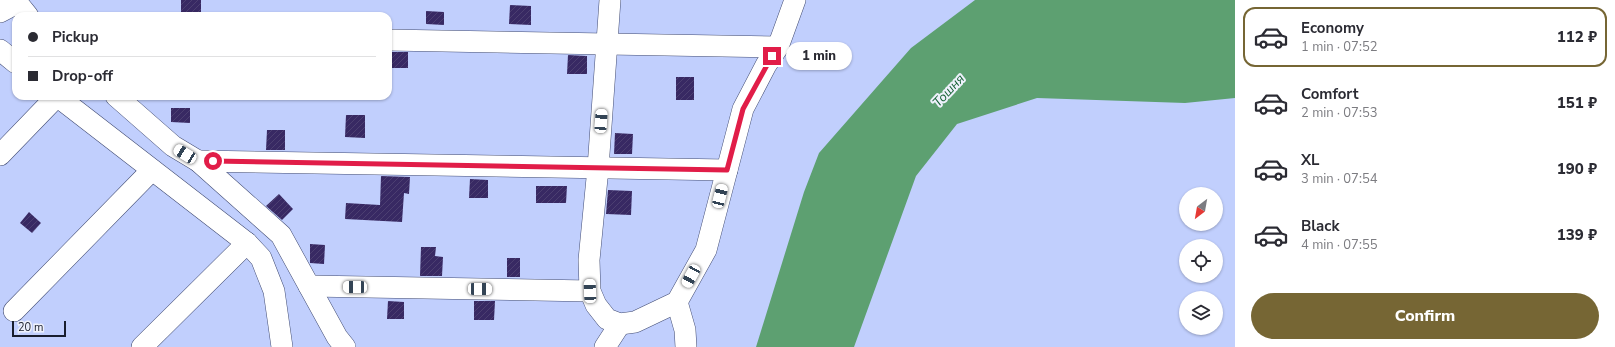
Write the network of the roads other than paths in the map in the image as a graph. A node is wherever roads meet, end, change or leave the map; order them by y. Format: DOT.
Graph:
graph roads {
  1 [pos="610,0"];
  2 [pos="795,0"];
  3 [pos="392,40"];
  4 [pos="607,43"];
  5 [pos="778,47"];
  6 [pos="0,50"];
  7 [pos="12,60"];
  8 [pos="53,100"];
  9 [pos="62,100"];
  10 [pos="121,100"];
  11 [pos="0,155"];
  12 [pos="198,161"];
  13 [pos="598,168"];
  14 [pos="152,170"];
  15 [pos="727,170"];
  16 [pos="247,243"];
  17 [pos="308,286"];
  18 [pos="590,291"];
  19 [pos="677,302"];
  20 [pos="14,310"];
  21 [pos="620,324"];
  22 [pos="142,347"];
  23 [pos="282,347"];
  24 [pos="345,347"];
  25 [pos="605,347"];
  26 [pos="686,347"];
  1 -- 4 [label="street"];
  2 -- 5 [label="street"];
  3 -- 4 [label="street"];
  4 -- 5 [label="street"];
  4 -- 13 [label="street"];
  5 -- 15 [label="street"];
  6 -- 7 [label="street"];
  8 -- 11 [label="street"];
  9 -- 14 [label="street"];
  10 -- 12 [label="street"];
  12 -- 13 [label="street"];
  12 -- 17 [label="street"];
  13 -- 15 [label="street"];
  13 -- 18 [label="street"];
  14 -- 16 [label="street"];
  14 -- 20 [label="street"];
  15 -- 19 [label="street"];
  16 -- 22 [label="street"];
  16 -- 23 [label="street"];
  17 -- 18 [label="street"];
  17 -- 24 [label="street"];
  18 -- 21 [label="street"];
  19 -- 21 [label="street"];
  19 -- 26 [label="street"];
  21 -- 25 [label="street"];
}
